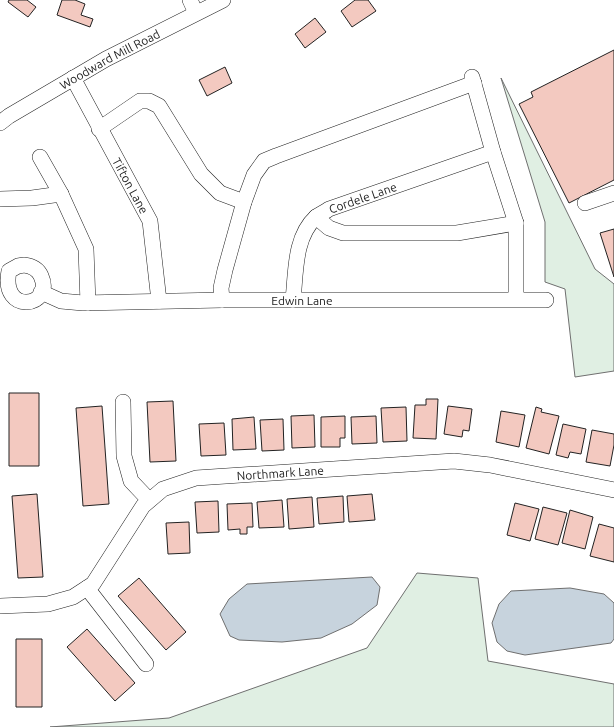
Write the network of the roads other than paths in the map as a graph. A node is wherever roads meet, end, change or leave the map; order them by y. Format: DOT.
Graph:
graph roads {
  1 [pos="223,0"];
  2 [pos="193,7"];
  3 [pos="73,78"];
  4 [pos="0,123"];
  5 [pos="99,129"];
  6 [pos="493,152"];
  7 [pos="40,157"];
  8 [pos="614,193"];
  9 [pos="60,194"];
  10 [pos="0,199"];
  11 [pos="244,202"];
  12 [pos="585,203"];
  13 [pos="316,217"];
  14 [pos="516,223"];
  15 [pos="5,267"];
  16 [pos="41,292"];
  17 [pos="516,299"];
  18 [pos="222,300"];
  19 [pos="293,300"];
  20 [pos="546,300"];
  21 [pos="159,301"];
  22 [pos="88,303"];
  23 [pos="123,402"];
  24 [pos="614,490"];
  25 [pos="149,500"];
  26 [pos="87,588"];
  27 [pos="0,606"];
  28 [pos="146,664"];
  1 -- 2 [label="street, Woodward Mill Road"];
  2 -- 3 [label="street, Woodward Mill Road"];
  3 -- 4 [label="street, Woodward Mill Road"];
  3 -- 5 [label="street, Tifton Lane"];
  5 -- 11 [label="street"];
  5 -- 21 [label="street, Tifton Lane"];
  6 -- 11 [label="street"];
  6 -- 13 [label="street, Cordele Lane"];
  6 -- 14 [label="street"];
  7 -- 9 [label="street"];
  8 -- 12 [label="street"];
  9 -- 10 [label="street"];
  9 -- 22 [label="street"];
  11 -- 18 [label="street"];
  13 -- 14 [label="street"];
  13 -- 19 [label="street, Cordele Lane"];
  14 -- 17 [label="street"];
  15 -- 16 [label="street"];
  15 -- 16 [label="street"];
  16 -- 22 [label="street, Edwin Lane"];
  17 -- 19 [label="street, Edwin Lane"];
  17 -- 20 [label="street, Edwin Lane"];
  18 -- 19 [label="street, Edwin Lane"];
  18 -- 21 [label="street, Edwin Lane"];
  21 -- 22 [label="street, Edwin Lane"];
  23 -- 25 [label="street"];
  24 -- 25 [label="street, Northmark Lane"];
  25 -- 26 [label="street, Northmark Lane"];
  26 -- 27 [label="street, Northmark Lane"];
  26 -- 28 [label="street"];
}
